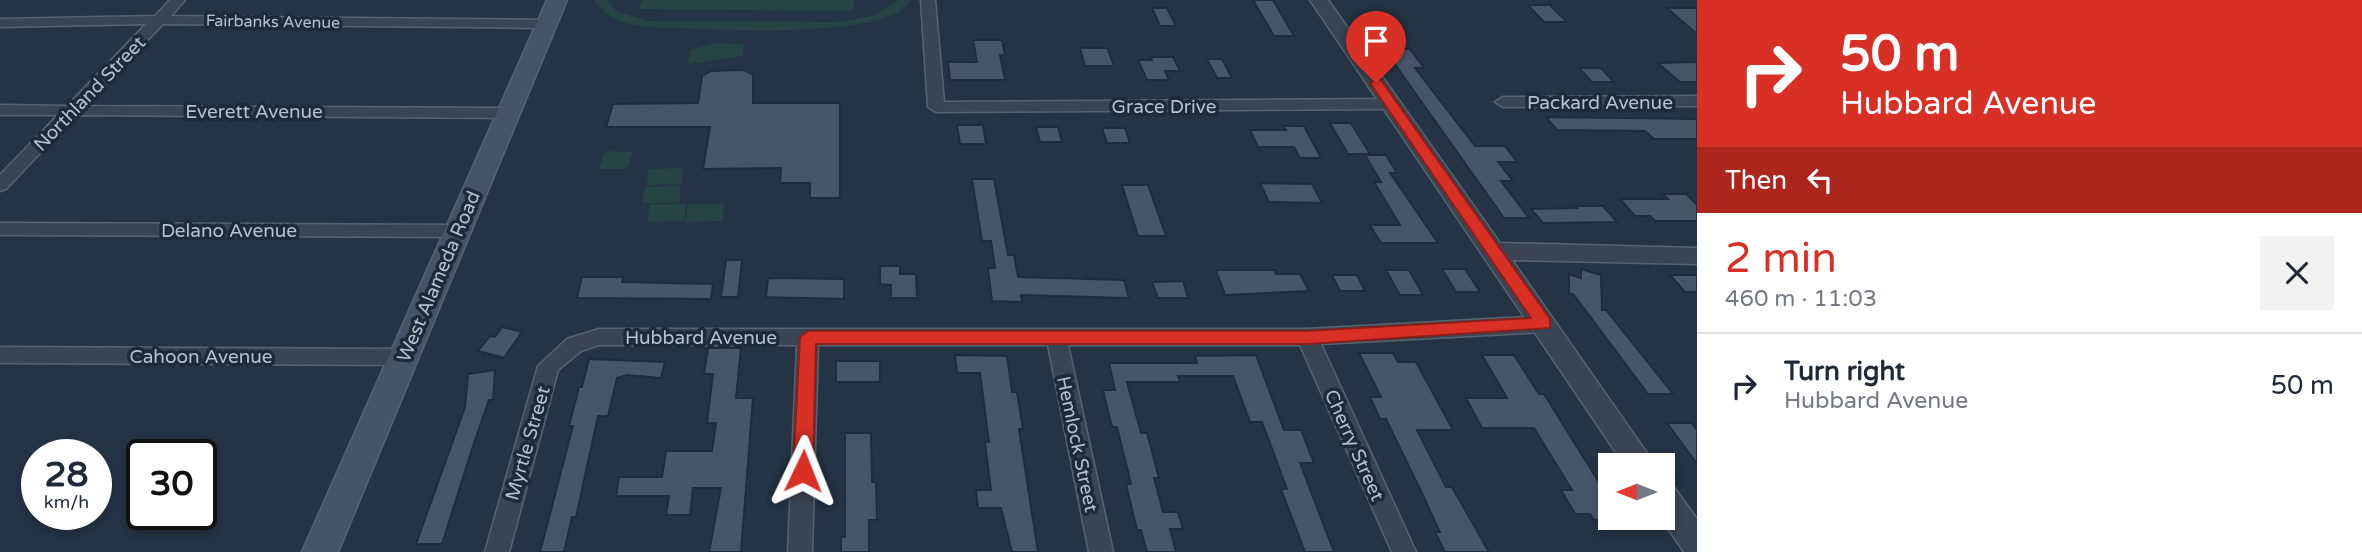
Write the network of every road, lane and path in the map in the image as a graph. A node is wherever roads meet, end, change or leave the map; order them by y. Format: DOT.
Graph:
graph roads {
  1 [pos="178,0"];
  2 [pos="928,0"];
  3 [pos="1319,0"];
  4 [pos="552,12"];
  5 [pos="158,20"];
  6 [pos="0,23"];
  7 [pos="1697,101"];
  8 [pos="1503,102"];
  9 [pos="1391,104"];
  10 [pos="73,109"];
  11 [pos="0,110"];
  12 [pos="509,113"];
  13 [pos="0,185"];
  14 [pos="0,229"];
  15 [pos="458,231"];
  16 [pos="1493,251"];
  17 [pos="1697,256"];
  18 [pos="1544,324"];
  19 [pos="1056,336"];
  20 [pos="808,337"];
  21 [pos="1307,337"];
  22 [pos="574,345"];
  23 [pos="0,355"];
  24 [pos="403,357"];
  25 [pos="1633,453"];
  26 [pos="1675,513"];
  27 [pos="1697,544"];
  28 [pos="320,552"];
  29 [pos="497,552"];
  30 [pos="800,552"];
  31 [pos="1101,552"];
  32 [pos="1404,552"];
  1 -- 5 [label="street, Northland Street"];
  2 -- 9 [label="street, Grace Drive"];
  3 -- 9 [label="street"];
  4 -- 5 [label="street, Fairbanks Avenue"];
  4 -- 12 [label="main road, West Alameda Road"];
  5 -- 6 [label="street, Fairbanks Avenue"];
  5 -- 10 [label="street, Northland Street"];
  7 -- 8 [label="street, Packard Avenue"];
  9 -- 16 [label="street"];
  10 -- 11 [label="street, Everett Avenue"];
  10 -- 12 [label="street, Everett Avenue"];
  10 -- 13 [label="street, Northland Street"];
  12 -- 15 [label="main road, West Alameda Road"];
  14 -- 15 [label="street, Delano Avenue"];
  15 -- 24 [label="main road, West Alameda Road"];
  16 -- 17 [label="street"];
  16 -- 18 [label="street"];
  18 -- 21 [label="street, Hubbard Avenue"];
  18 -- 25 [label="street"];
  19 -- 20 [label="street, Hubbard Avenue"];
  19 -- 21 [label="street, Hubbard Avenue"];
  19 -- 31 [label="street, Hemlock Street"];
  20 -- 22 [label="street, Hubbard Avenue"];
  20 -- 30 [label="street"];
  21 -- 32 [label="street, Cherry Street"];
  22 -- 29 [label="street, Myrtle Street"];
  23 -- 24 [label="street, Cahoon Avenue"];
  24 -- 28 [label="main road, West Alameda Road"];
  26 -- 27 [label="street"];
}
